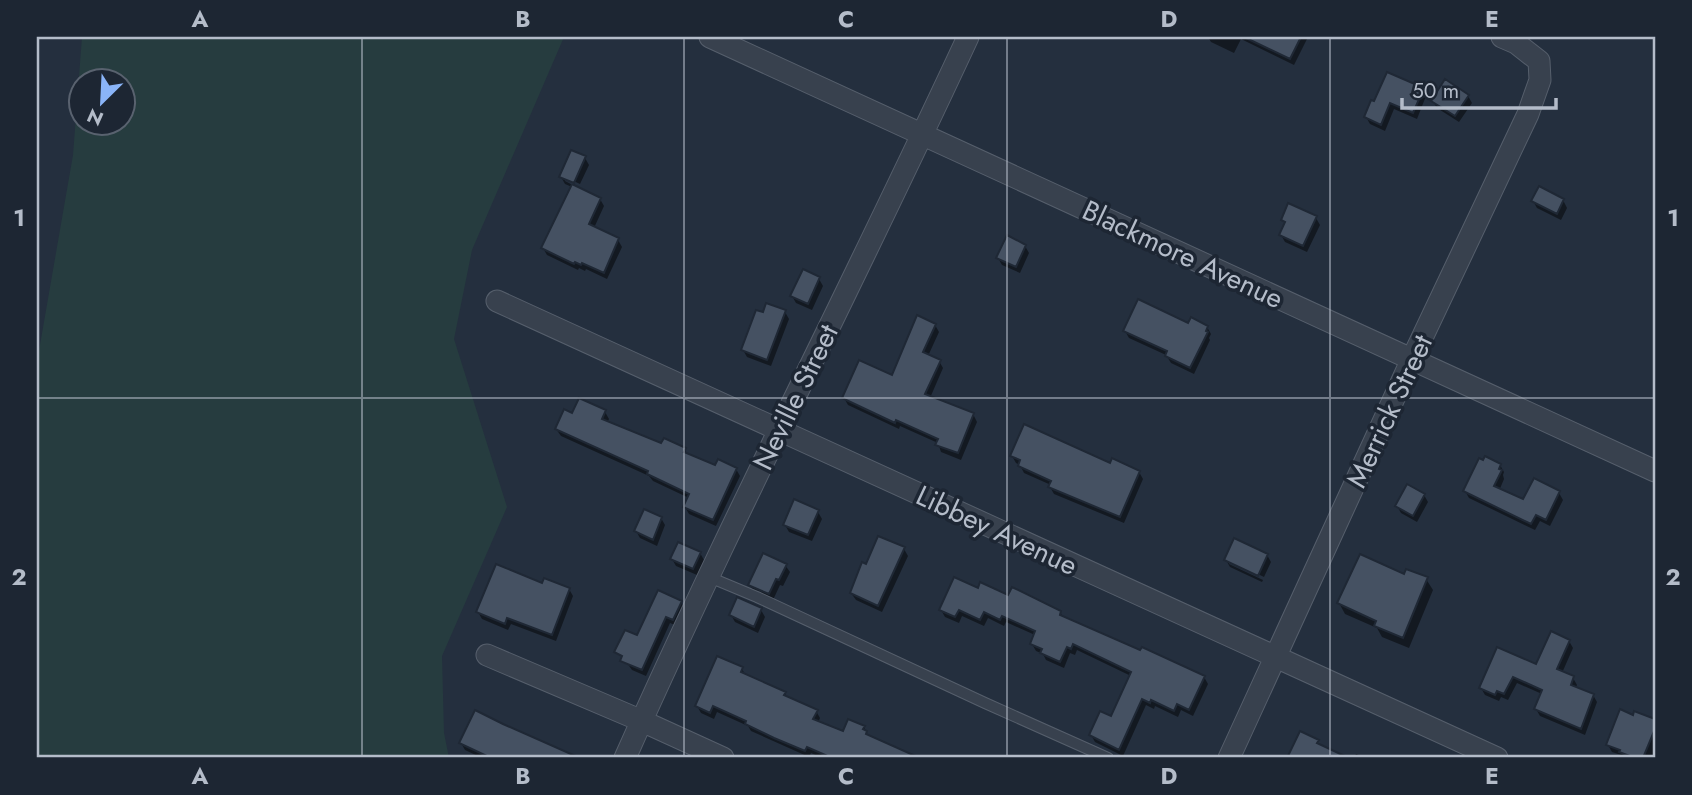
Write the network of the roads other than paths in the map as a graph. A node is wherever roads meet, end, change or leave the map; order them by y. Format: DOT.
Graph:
graph roads {
  1 [pos="710,37"];
  2 [pos="968,37"];
  3 [pos="1502,37"];
  4 [pos="923,134"];
  5 [pos="498,301"];
  6 [pos="1412,359"];
  7 [pos="779,430"];
  8 [pos="1655,471"];
  9 [pos="709,578"];
  10 [pos="487,655"];
  11 [pos="1276,657"];
  12 [pos="642,721"];
  13 [pos="625,758"];
  14 [pos="723,758"];
  15 [pos="1108,758"];
  16 [pos="1229,758"];
  17 [pos="1497,758"];
  1 -- 4 [label="street, Blackmore Avenue"];
  2 -- 4 [label="street, Neville Street"];
  3 -- 6 [label="street, Merrick Street"];
  4 -- 6 [label="street, Blackmore Avenue"];
  4 -- 7 [label="street, Neville Street"];
  5 -- 7 [label="street, Libbey Avenue"];
  6 -- 8 [label="street, Blackmore Avenue"];
  6 -- 11 [label="street, Merrick Street"];
  7 -- 9 [label="street, Neville Street"];
  7 -- 11 [label="street, Libbey Avenue"];
  9 -- 12 [label="street, Neville Street"];
  9 -- 15 [label="lane"];
  10 -- 12 [label="street"];
  11 -- 16 [label="street, Merrick Street"];
  11 -- 17 [label="street, Libbey Avenue"];
  12 -- 13 [label="street, Neville Street"];
  12 -- 14 [label="street"];
}
